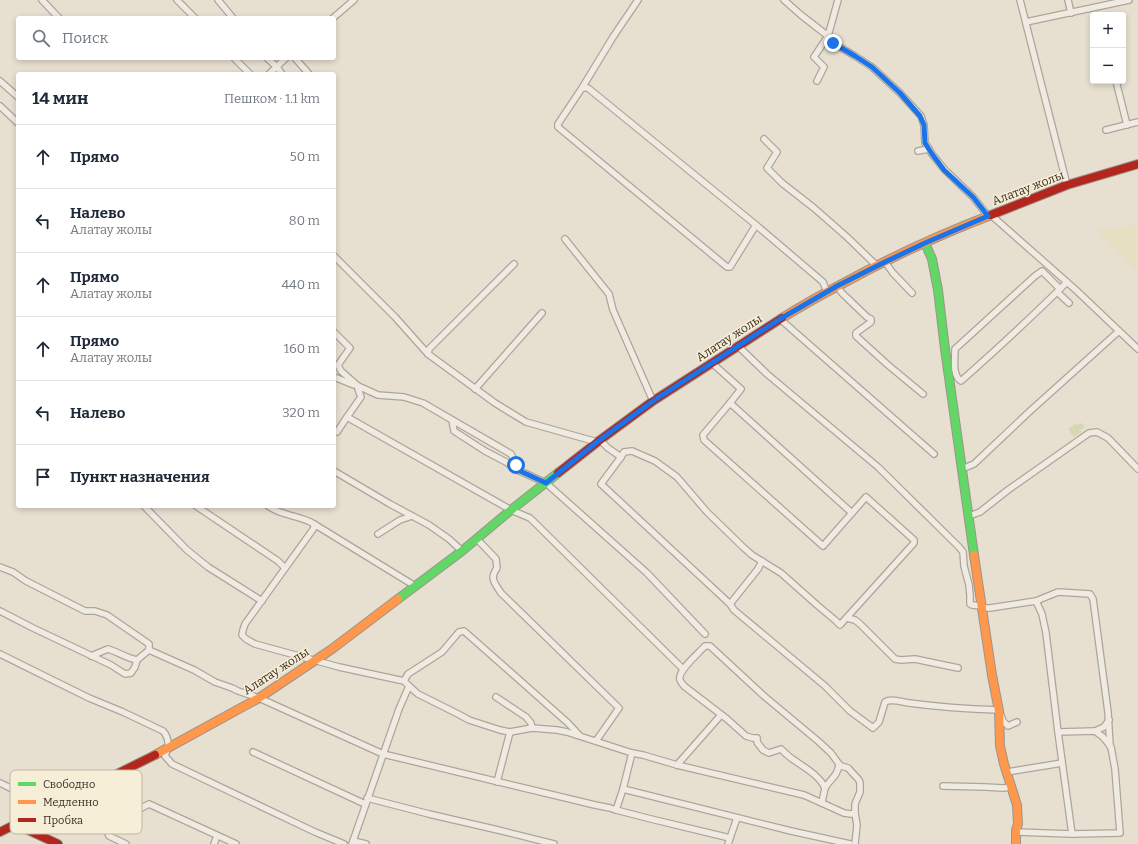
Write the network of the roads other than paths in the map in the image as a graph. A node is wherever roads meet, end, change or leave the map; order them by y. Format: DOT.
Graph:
graph roads {
  1 [pos="42,0"];
  2 [pos="178,0"];
  3 [pos="218,0"];
  4 [pos="354,0"];
  5 [pos="638,0"];
  6 [pos="784,0"];
  7 [pos="838,0"];
  8 [pos="1020,0"];
  9 [pos="1068,0"];
  10 [pos="1129,0"];
  11 [pos="1116,1"];
  12 [pos="1071,13"];
  13 [pos="57,16"];
  14 [pos="193,16"];
  15 [pos="231,16"];
  16 [pos="335,16"];
  17 [pos="1026,22"];
  18 [pos="828,36"];
  19 [pos="236,60"];
  20 [pos="270,60"];
  21 [pos="284,60"];
  22 [pos="297,60"];
  23 [pos="277,66"];
  24 [pos="248,72"];
  25 [pos="271,72"];
  26 [pos="281,72"];
  27 [pos="307,72"];
  28 [pos="0,81"];
  29 [pos="817,82"];
  30 [pos="1117,84"];
  31 [pos="582,88"];
  32 [pos="16,96"];
  33 [pos="0,106"];
  34 [pos="16,121"];
  35 [pos="1138,122"];
  36 [pos="1127,124"];
  37 [pos="1106,130"];
  38 [pos="764,139"];
  39 [pos="929,149"];
  40 [pos="918,151"];
  41 [pos="1138,164"];
  42 [pos="1067,185"];
  43 [pos="990,215"];
  44 [pos="756,225"];
  45 [pos="565,239"];
  46 [pos="925,243"];
  47 [pos="336,258"];
  48 [pos="885,262"];
  49 [pos="514,264"];
  50 [pos="877,266"];
  51 [pos="1067,282"];
  52 [pos="837,286"];
  53 [pos="1058,290"];
  54 [pos="827,292"];
  55 [pos="912,293"];
  56 [pos="1069,304"];
  57 [pos="542,313"];
  58 [pos="780,319"];
  59 [pos="1119,331"];
  60 [pos="336,334"];
  61 [pos="738,346"];
  62 [pos="1138,350"];
  63 [pos="428,354"];
  64 [pos="712,363"];
  65 [pos="336,379"];
  66 [pos="358,386"];
  67 [pos="475,389"];
  68 [pos="923,394"];
  69 [pos="653,401"];
  70 [pos="730,403"];
  71 [pos="347,417"];
  72 [pos="452,420"];
  73 [pos="336,432"];
  74 [pos="597,443"];
  75 [pos="934,454"];
  76 [pos="621,457"];
  77 [pos="962,469"];
  78 [pos="1138,469"];
  79 [pos="336,471"];
  80 [pos="520,471"];
  81 [pos="543,486"];
  82 [pos="146,508"];
  83 [pos="199,508"];
  84 [pos="272,508"];
  85 [pos="511,510"];
  86 [pos="852,513"];
  87 [pos="412,516"];
  88 [pos="969,516"];
  89 [pos="314,524"];
  90 [pos="378,534"];
  91 [pos="477,539"];
  92 [pos="462,551"];
  93 [pos="762,562"];
  94 [pos="0,567"];
  95 [pos="285,568"];
  96 [pos="415,586"];
  97 [pos="262,601"];
  98 [pos="1036,601"];
  99 [pos="730,604"];
  100 [pos="982,607"];
  101 [pos="0,611"];
  102 [pos="847,618"];
  103 [pos="705,634"];
  104 [pos="149,650"];
  105 [pos="0,654"];
  106 [pos="91,656"];
  107 [pos="137,660"];
  108 [pos="314,660"];
  109 [pos="958,668"];
  110 [pos="683,669"];
  111 [pos="404,681"];
  112 [pos="408,686"];
  113 [pos="496,697"];
  114 [pos="259,698"];
  115 [pos="999,710"];
  116 [pos="721,715"];
  117 [pos="1109,720"];
  118 [pos="1017,722"];
  119 [pos="532,728"];
  120 [pos="1096,731"];
  121 [pos="510,732"];
  122 [pos="1058,732"];
  123 [pos="579,736"];
  124 [pos="596,741"];
  125 [pos="1110,746"];
  126 [pos="169,747"];
  127 [pos="253,752"];
  128 [pos="632,753"];
  129 [pos="383,754"];
  130 [pos="1062,762"];
  131 [pos="839,764"];
  132 [pos="677,766"];
  133 [pos="125,770"];
  134 [pos="1007,772"];
  135 [pos="497,782"];
  136 [pos="0,783"];
  137 [pos="943,786"];
  138 [pos="1012,787"];
  139 [pos="10,788"];
  140 [pos="825,788"];
  141 [pos="623,789"];
  142 [pos="366,801"];
  143 [pos="822,802"];
  144 [pos="142,808"];
  145 [pos="616,810"];
  146 [pos="855,813"];
  147 [pos="737,818"];
  148 [pos="10,828"];
  149 [pos="0,832"];
  150 [pos="1016,832"];
  151 [pos="36,834"];
  152 [pos="108,834"];
  153 [pos="1072,834"];
  154 [pos="217,836"];
  155 [pos="729,841"];
  156 [pos="352,842"];
  157 [pos="55,843"];
  158 [pos="126,844"];
  159 [pos="214,844"];
  160 [pos="236,844"];
  161 [pos="344,844"];
  162 [pos="366,844"];
  163 [pos="554,844"];
  164 [pos="850,844"];
  165 [pos="855,844"];
  166 [pos="1016,844"];
  1 -- 13 [label="street"];
  2 -- 14 [label="street"];
  3 -- 15 [label="street"];
  4 -- 16 [label="street"];
  5 -- 31 [label="street"];
  6 -- 18 [label="street"];
  7 -- 18 [label="street"];
  8 -- 17 [label="street"];
  9 -- 12 [label="street"];
  10 -- 11 [label="street"];
  11 -- 12 [label="street"];
  12 -- 17 [label="street"];
  17 -- 42 [label="street"];
  18 -- 29 [label="street"];
  18 -- 39 [label="street"];
  19 -- 24 [label="street"];
  20 -- 23 [label="street"];
  21 -- 23 [label="street"];
  22 -- 27 [label="street"];
  23 -- 25 [label="street"];
  23 -- 26 [label="street"];
  28 -- 32 [label="street"];
  30 -- 36 [label="street"];
  31 -- 44 [label="street"];
  31 -- 44 [label="street"];
  33 -- 34 [label="street"];
  35 -- 36 [label="street"];
  36 -- 37 [label="street"];
  38 -- 50 [label="street"];
  39 -- 40 [label="street"];
  39 -- 43 [label="street"];
  41 -- 42 [label="main road, Алатау жолы"];
  42 -- 43 [label="main road, Алатау жолы"];
  43 -- 46 [label="main road, Алатау жолы"];
  43 -- 51 [label="street"];
  44 -- 54 [label="street"];
  45 -- 69 [label="street"];
  46 -- 48 [label="main road, Алатау жолы"];
  46 -- 77 [label="main road"];
  47 -- 63 [label="street"];
  48 -- 50 [label="main road, Алатау жолы"];
  48 -- 55 [label="street"];
  49 -- 63 [label="street"];
  50 -- 52 [label="main road, Алатау жолы"];
  51 -- 53 [label="street"];
  51 -- 59 [label="street"];
  52 -- 54 [label="main road, Алатау жолы"];
  52 -- 68 [label="street"];
  53 -- 53 [label="street"];
  53 -- 56 [label="street"];
  54 -- 58 [label="main road, Алатау жолы"];
  57 -- 67 [label="street"];
  58 -- 61 [label="main road, Алатау жолы"];
  58 -- 75 [label="street"];
  59 -- 62 [label="street"];
  59 -- 77 [label="street"];
  60 -- 66 [label="street"];
  61 -- 64 [label="main road, Алатау жолы"];
  61 -- 100 [label="street"];
  63 -- 67 [label="street"];
  64 -- 69 [label="main road, Алатау жолы"];
  64 -- 70 [label="street"];
  65 -- 66 [label="street"];
  66 -- 71 [label="street"];
  66 -- 72 [label="street"];
  67 -- 74 [label="street"];
  69 -- 74 [label="main road, Алатау жолы"];
  70 -- 86 [label="street"];
  70 -- 86 [label="street"];
  71 -- 73 [label="street"];
  71 -- 85 [label="street"];
  72 -- 80 [label="street"];
  72 -- 80 [label="street"];
  74 -- 76 [label="street"];
  74 -- 81 [label="main road, Алатау жолы"];
  76 -- 93 [label="street"];
  76 -- 99 [label="street"];
  77 -- 88 [label="main road"];
  78 -- 88 [label="street"];
  79 -- 87 [label="street"];
  80 -- 81 [label="street"];
  81 -- 85 [label="main road, Алатау жолы"];
  81 -- 103 [label="street"];
  82 -- 97 [label="street"];
  83 -- 95 [label="street"];
  84 -- 89 [label="street"];
  85 -- 91 [label="main road, Алатау жолы"];
  85 -- 110 [label="street"];
  86 -- 102 [label="street"];
  87 -- 90 [label="street"];
  87 -- 92 [label="street"];
  88 -- 100 [label="main road"];
  89 -- 95 [label="street"];
  89 -- 96 [label="street"];
  91 -- 92 [label="main road, Алатау жолы"];
  91 -- 124 [label="street"];
  92 -- 96 [label="main road, Алатау жолы"];
  93 -- 99 [label="street"];
  93 -- 102 [label="street"];
  94 -- 104 [label="street"];
  95 -- 97 [label="street"];
  96 -- 108 [label="main road, Алатау жолы"];
  97 -- 108 [label="street"];
  98 -- 100 [label="street"];
  98 -- 117 [label="street"];
  98 -- 122 [label="street"];
  99 -- 115 [label="street"];
  100 -- 115 [label="main road"];
  101 -- 106 [label="street"];
  102 -- 109 [label="street"];
  104 -- 107 [label="street"];
  104 -- 114 [label="street"];
  105 -- 126 [label="street"];
  106 -- 107 [label="street"];
  106 -- 107 [label="street"];
  108 -- 111 [label="street"];
  108 -- 114 [label="main road, Алатау жолы"];
  110 -- 116 [label="street"];
  110 -- 131 [label="street"];
  111 -- 112 [label="street"];
  111 -- 123 [label="street"];
  112 -- 121 [label="street"];
  112 -- 129 [label="street"];
  113 -- 119 [label="street"];
  114 -- 126 [label="main road, Алатау жолы"];
  114 -- 129 [label="street"];
  115 -- 118 [label="street"];
  115 -- 134 [label="main road"];
  116 -- 132 [label="street"];
  116 -- 140 [label="street"];
  117 -- 120 [label="street"];
  117 -- 125 [label="street"];
  119 -- 121 [label="street"];
  119 -- 123 [label="street"];
  120 -- 122 [label="street"];
  120 -- 125 [label="street"];
  121 -- 135 [label="street"];
  122 -- 130 [label="street"];
  123 -- 124 [label="street"];
  124 -- 128 [label="street"];
  125 -- 153 [label="street"];
  126 -- 133 [label="main road, Алатау жолы"];
  126 -- 161 [label="street"];
  127 -- 142 [label="street"];
  128 -- 132 [label="street"];
  128 -- 141 [label="street"];
  129 -- 135 [label="street"];
  129 -- 142 [label="street"];
  130 -- 134 [label="street"];
  130 -- 153 [label="street"];
  131 -- 140 [label="street"];
  131 -- 146 [label="street"];
  132 -- 143 [label="street"];
  134 -- 138 [label="main road"];
  135 -- 145 [label="street"];
  136 -- 139 [label="street"];
  137 -- 138 [label="street"];
  138 -- 150 [label="main road"];
  140 -- 143 [label="street"];
  141 -- 145 [label="street"];
  141 -- 147 [label="street"];
  142 -- 156 [label="street"];
  142 -- 163 [label="street"];
  143 -- 146 [label="street"];
  144 -- 154 [label="street"];
  145 -- 155 [label="street"];
  146 -- 165 [label="street"];
  147 -- 155 [label="street"];
  147 -- 164 [label="street"];
  148 -- 149 [label="main road, Алатау жолы"];
  150 -- 153 [label="street"];
  150 -- 166 [label="main road"];
  151 -- 157 [label="main road"];
  152 -- 158 [label="street"];
  154 -- 159 [label="street"];
  154 -- 160 [label="street"];
  156 -- 162 [label="street"];
}
